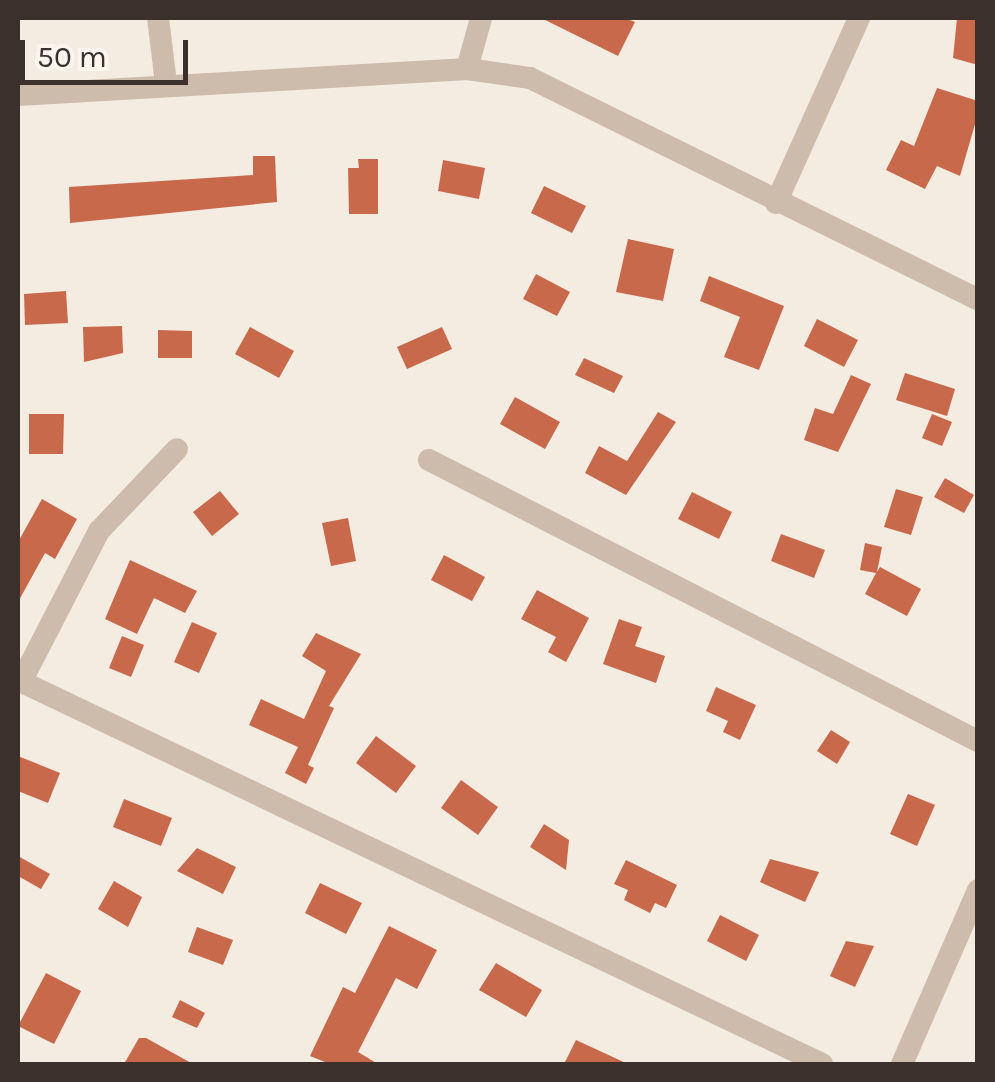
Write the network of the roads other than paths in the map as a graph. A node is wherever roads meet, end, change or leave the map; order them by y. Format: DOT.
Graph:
graph roads {
  1 [pos="158,18"];
  2 [pos="481,18"];
  3 [pos="859,18"];
  4 [pos="467,69"];
  5 [pos="166,83"];
  6 [pos="18,95"];
  7 [pos="776,203"];
  8 [pos="978,298"];
  9 [pos="177,448"];
  10 [pos="429,460"];
  11 [pos="19,681"];
  12 [pos="978,742"];
  13 [pos="978,890"];
  14 [pos="822,1064"];
  15 [pos="902,1064"];
  1 -- 5 [label="street"];
  2 -- 4 [label="street"];
  3 -- 7 [label="street"];
  4 -- 5 [label="street"];
  4 -- 7 [label="street"];
  5 -- 6 [label="street"];
  7 -- 8 [label="street"];
  9 -- 11 [label="street"];
  10 -- 12 [label="street"];
  11 -- 14 [label="street"];
  13 -- 15 [label="street"];
}
